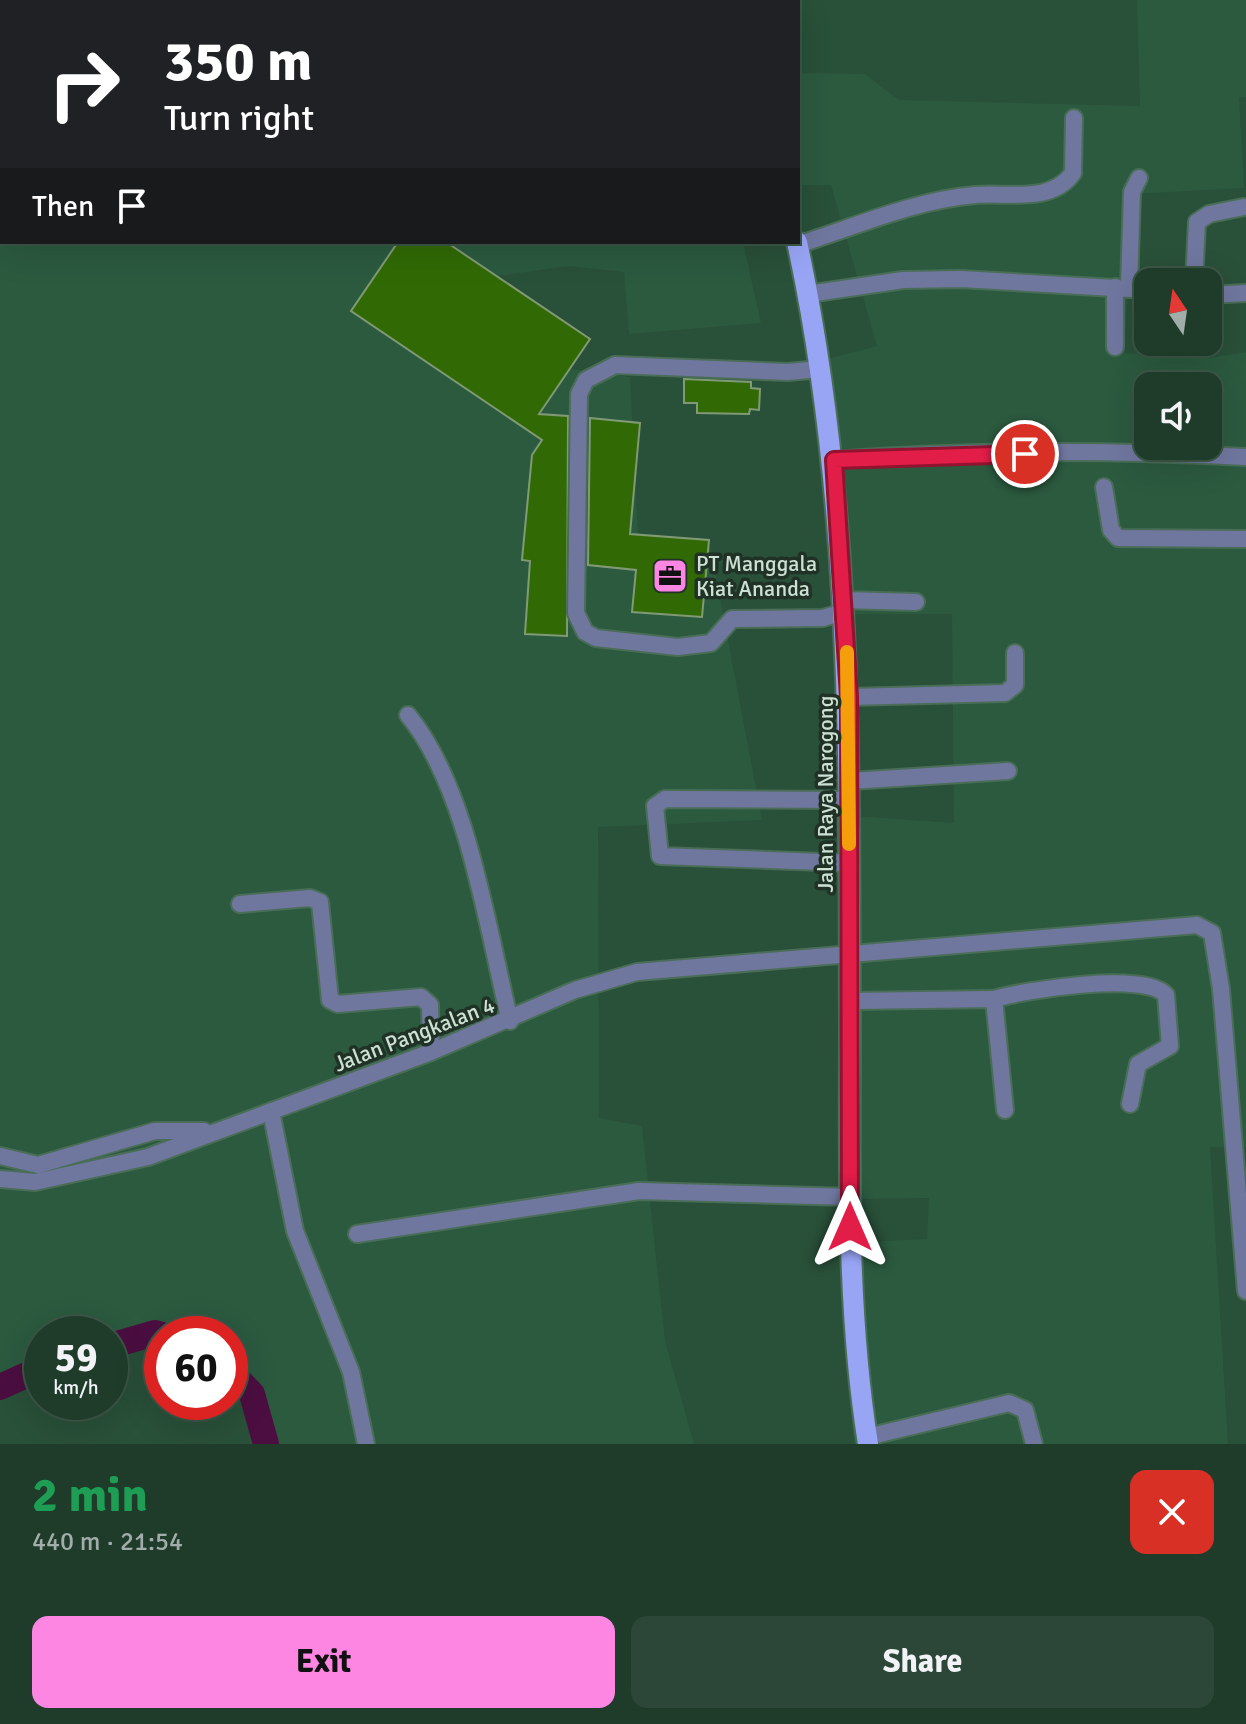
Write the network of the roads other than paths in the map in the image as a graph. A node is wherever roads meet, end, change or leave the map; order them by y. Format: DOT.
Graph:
graph roads {
  1 [pos="1074,118"];
  2 [pos="1139,178"];
  3 [pos="1244,207"];
  4 [pos="800,242"];
  5 [pos="797,244"];
  6 [pos="1195,268"];
  7 [pos="1122,288"];
  8 [pos="1134,289"];
  9 [pos="1246,293"];
  10 [pos="808,294"];
  11 [pos="1222,294"];
  12 [pos="1115,347"];
  13 [pos="820,369"];
  14 [pos="1246,457"];
  15 [pos="834,460"];
  16 [pos="1104,487"];
  17 [pos="1246,539"];
  18 [pos="916,602"];
  19 [pos="844,606"];
  20 [pos="1015,653"];
  21 [pos="849,697"];
  22 [pos="408,715"];
  23 [pos="1008,771"];
  24 [pos="850,790"];
  25 [pos="849,863"];
  26 [pos="240,904"];
  27 [pos="850,954"];
  28 [pos="994,999"];
  29 [pos="850,1001"];
  30 [pos="510,1021"];
  31 [pos="431,1052"];
  32 [pos="1130,1104"];
  33 [pos="1005,1110"];
  34 [pos="271,1111"];
  35 [pos="218,1130"];
  36 [pos="0,1156"];
  37 [pos="0,1179"];
  38 [pos="850,1197"];
  39 [pos="1244,1222"];
  40 [pos="357,1234"];
  41 [pos="1246,1291"];
  42 [pos="867,1441"];
  43 [pos="366,1444"];
  44 [pos="1034,1444"];
  1 -- 4 [label="street"];
  2 -- 7 [label="street"];
  3 -- 6 [label="street"];
  5 -- 10 [label="main road, Jalan Raya Narogong"];
  7 -- 8 [label="street"];
  7 -- 10 [label="street"];
  7 -- 12 [label="street"];
  9 -- 11 [label="street"];
  10 -- 13 [label="main road, Jalan Raya Narogong"];
  13 -- 15 [label="main road, Jalan Raya Narogong"];
  13 -- 19 [label="street"];
  14 -- 15 [label="street"];
  15 -- 19 [label="main road, Jalan Raya Narogong"];
  16 -- 17 [label="street"];
  18 -- 19 [label="street"];
  19 -- 21 [label="main road, Jalan Raya Narogong"];
  20 -- 21 [label="street"];
  21 -- 24 [label="main road, Jalan Raya Narogong"];
  22 -- 30 [label="street"];
  23 -- 24 [label="street"];
  24 -- 25 [label="main road, Jalan Raya Narogong"];
  24 -- 25 [label="street"];
  25 -- 27 [label="main road, Jalan Raya Narogong"];
  26 -- 31 [label="street"];
  27 -- 29 [label="main road, Jalan Raya Narogong"];
  27 -- 30 [label="street, Jalan Pangkalan 4"];
  27 -- 39 [label="street, Jalan Pangkalan 4"];
  28 -- 29 [label="street"];
  28 -- 32 [label="street"];
  28 -- 33 [label="street"];
  29 -- 38 [label="main road, Jalan Raya Narogong"];
  30 -- 31 [label="street, Jalan Pangkalan 4"];
  31 -- 34 [label="street, Jalan Pangkalan 4"];
  34 -- 35 [label="street, Jalan Pangkalan 4"];
  34 -- 43 [label="street"];
  35 -- 36 [label="street"];
  35 -- 37 [label="street, Jalan Pangkalan 4"];
  38 -- 40 [label="street"];
  38 -- 42 [label="main road, Jalan Raya Narogong"];
  39 -- 41 [label="street"];
  42 -- 44 [label="street"];
}
